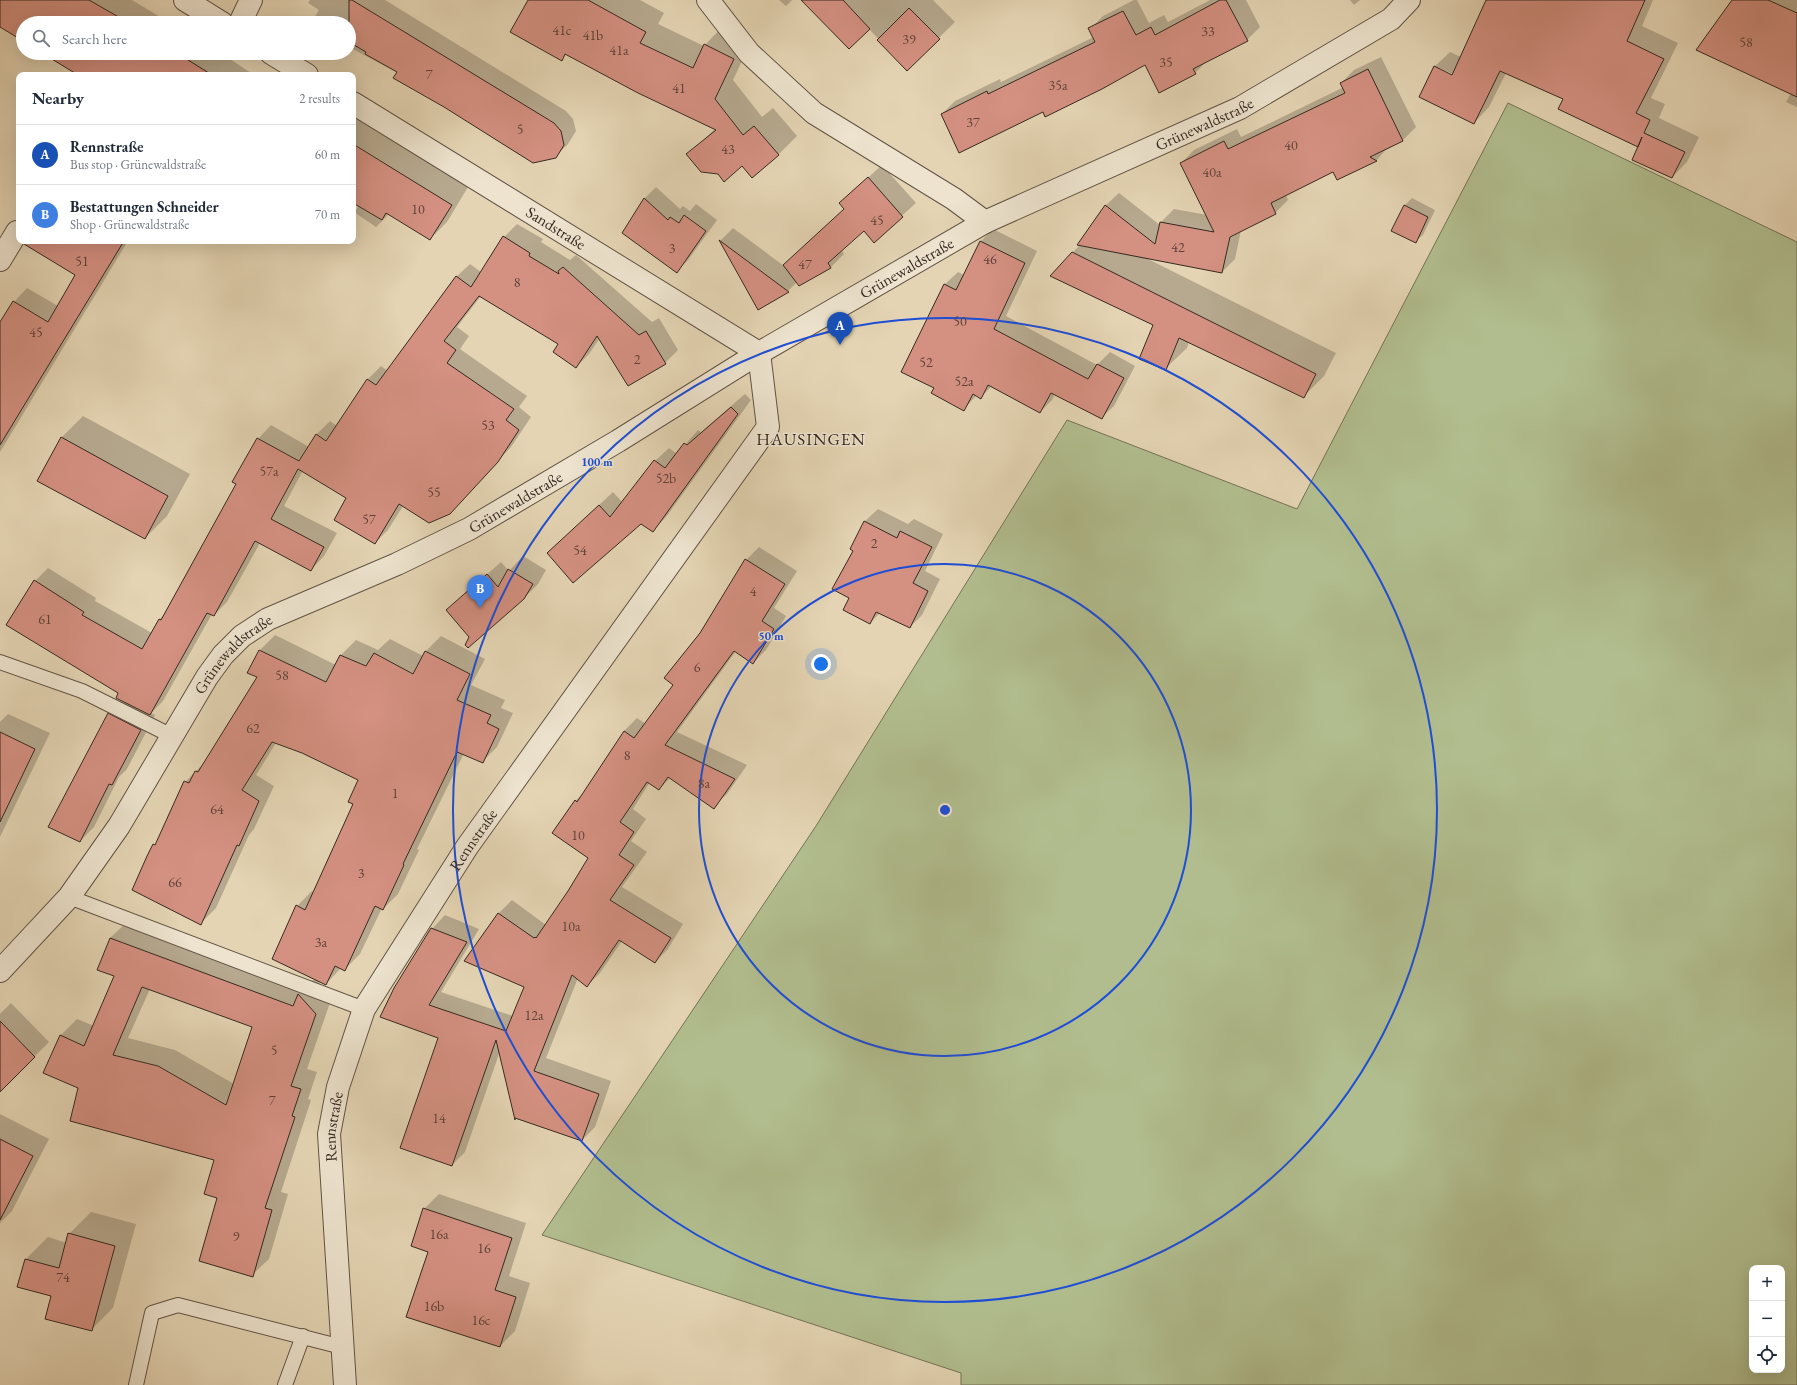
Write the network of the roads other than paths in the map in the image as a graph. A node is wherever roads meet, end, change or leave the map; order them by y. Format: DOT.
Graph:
graph roads {
  1 [pos="185,0"];
  2 [pos="251,0"];
  3 [pos="708,0"];
  4 [pos="1409,0"];
  5 [pos="211,16"];
  6 [pos="243,16"];
  7 [pos="282,60"];
  8 [pos="302,72"];
  9 [pos="356,105"];
  10 [pos="985,222"];
  11 [pos="16,234"];
  12 [pos="0,260"];
  13 [pos="759,353"];
  14 [pos="0,662"];
  15 [pos="172,736"];
  16 [pos="70,897"];
  17 [pos="0,971"];
  18 [pos="364,1009"];
  19 [pos="303,1336"];
  20 [pos="342,1347"];
  21 [pos="136,1385"];
  22 [pos="285,1385"];
  23 [pos="345,1385"];
  1 -- 5 [label="street"];
  2 -- 6 [label="street"];
  3 -- 10 [label="street"];
  4 -- 10 [label="street, Grünewaldstraße"];
  7 -- 8 [label="street"];
  9 -- 13 [label="street, Sandstraße"];
  10 -- 13 [label="street, Grünewaldstraße"];
  11 -- 12 [label="street"];
  13 -- 15 [label="street, Grünewaldstraße"];
  13 -- 18 [label="street, Rennstraße"];
  14 -- 15 [label="lane"];
  15 -- 16 [label="street, Grünewaldstraße"];
  16 -- 17 [label="street, Grünewaldstraße"];
  16 -- 18 [label="lane"];
  18 -- 20 [label="street, Rennstraße"];
  19 -- 20 [label="lane"];
  19 -- 21 [label="lane"];
  19 -- 22 [label="lane"];
  20 -- 23 [label="street, Rennstraße"];
}
